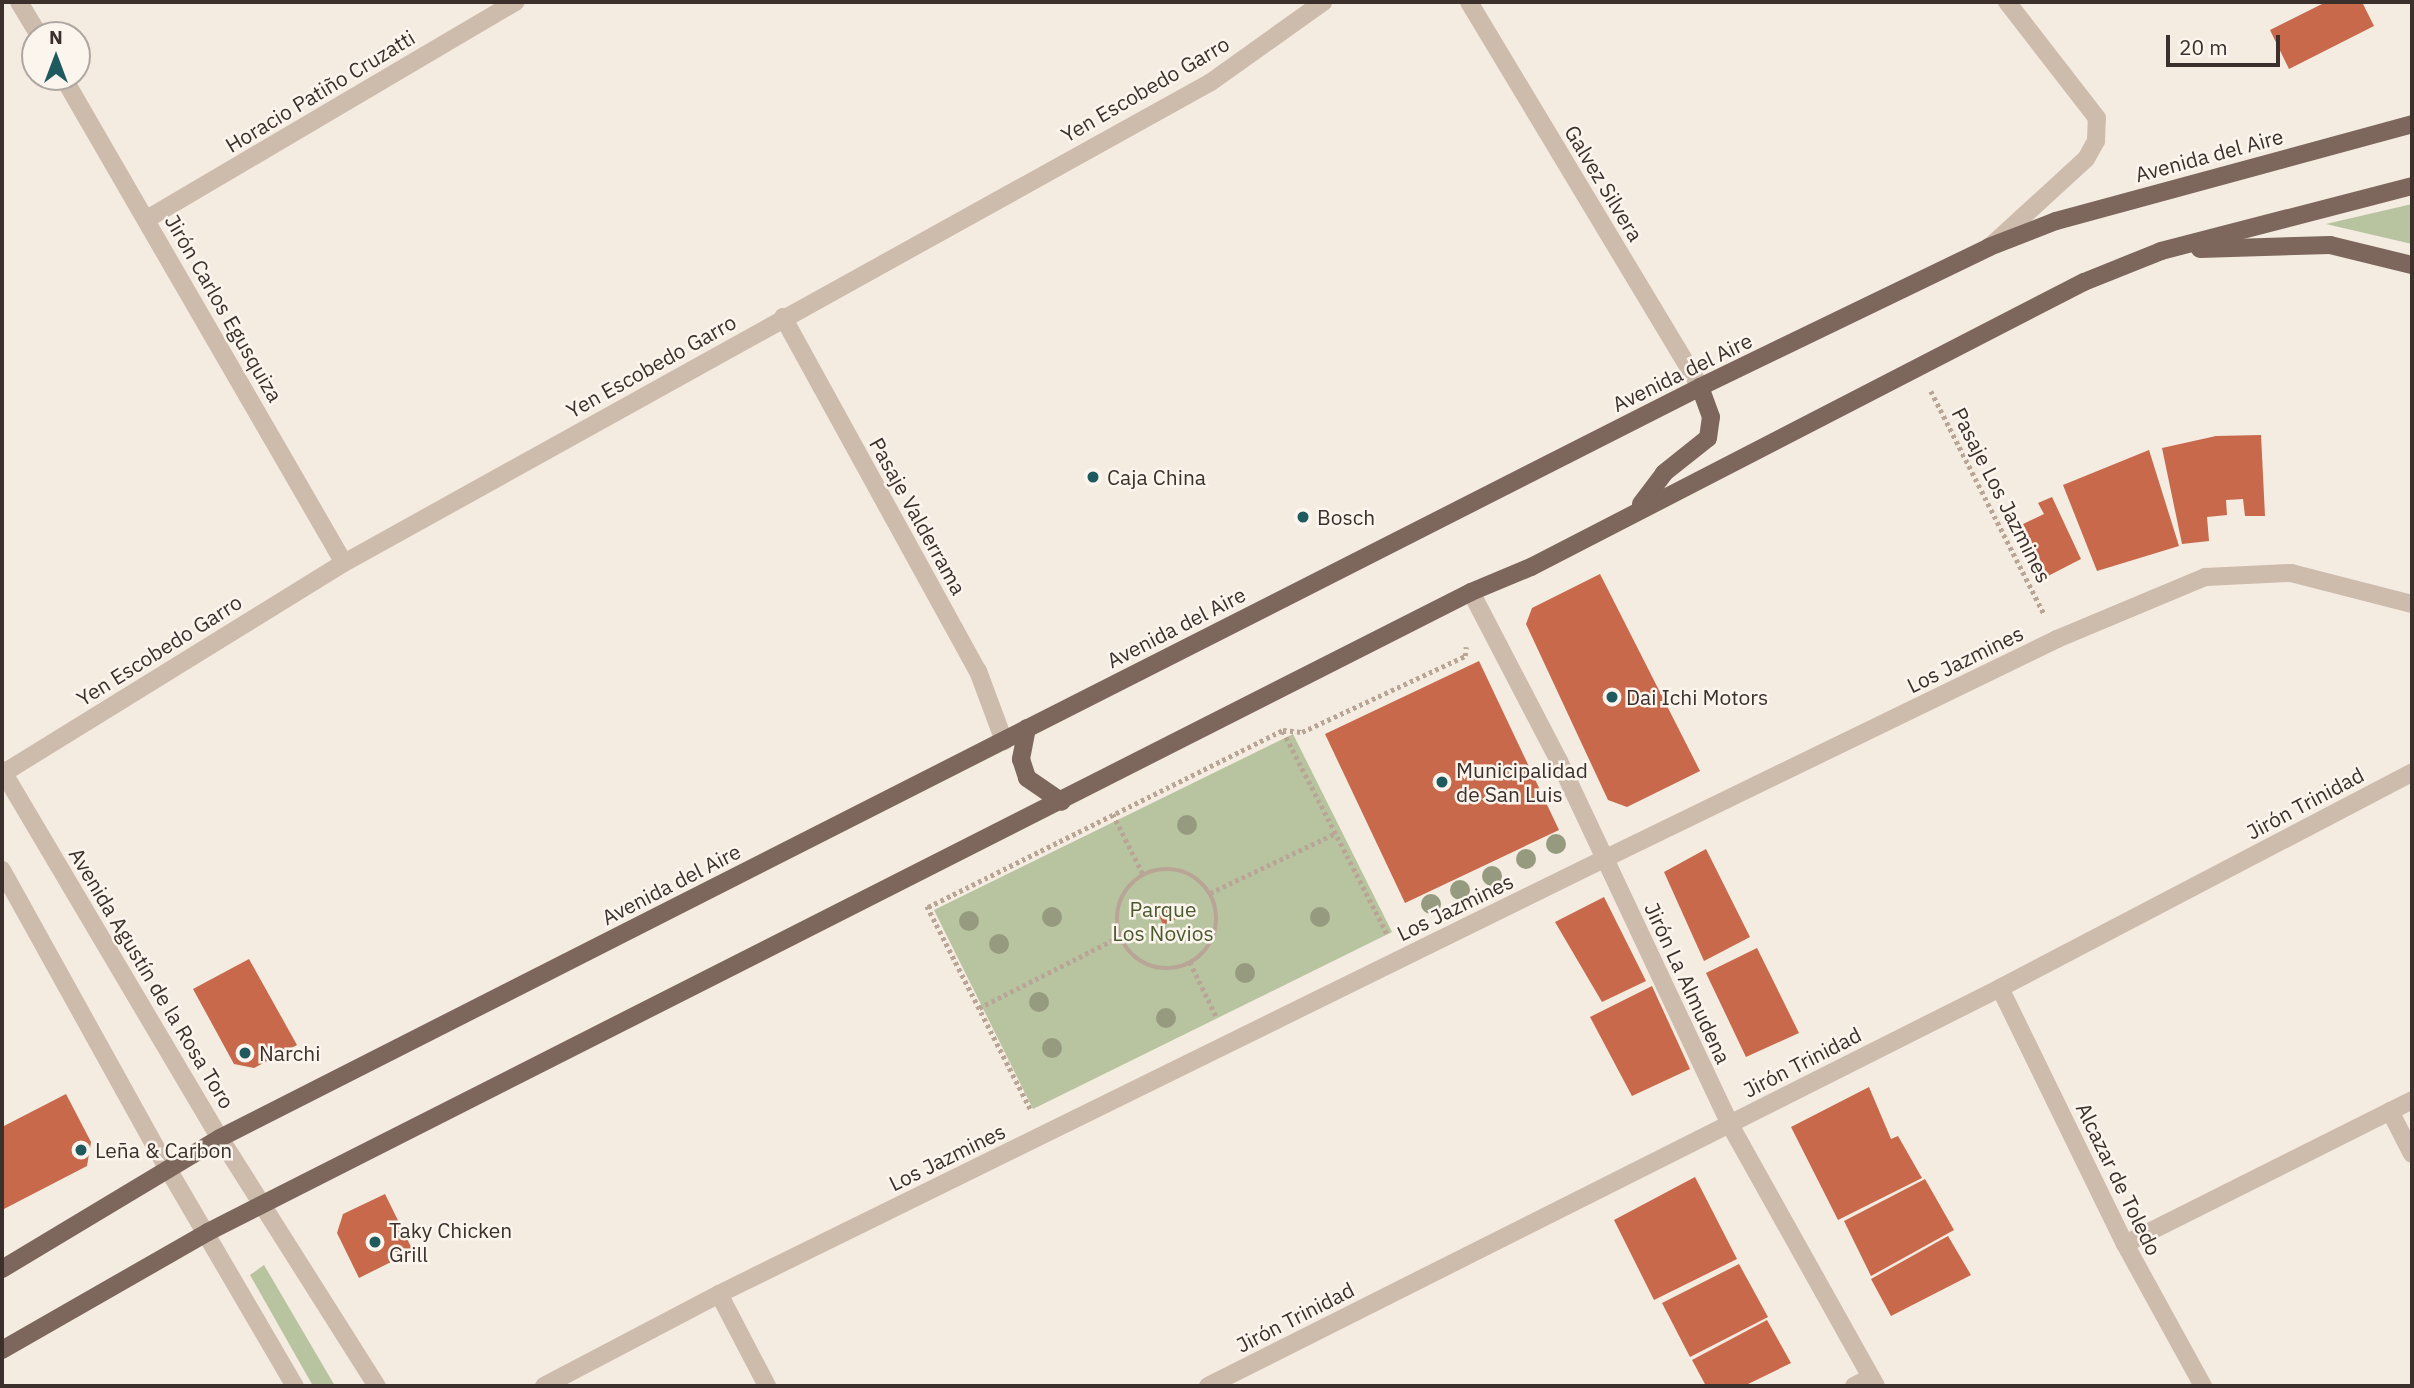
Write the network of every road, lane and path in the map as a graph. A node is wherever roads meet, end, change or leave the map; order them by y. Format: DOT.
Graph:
graph roads {
  1 [pos="19,2"];
  2 [pos="516,2"];
  3 [pos="1323,2"];
  4 [pos="1469,2"];
  5 [pos="2007,2"];
  6 [pos="487,9"];
  7 [pos="31,21"];
  8 [pos="71,91"];
  9 [pos="2412,124"];
  10 [pos="2412,186"];
  11 [pos="147,219"];
  12 [pos="1989,247"];
  13 [pos="2161,251"];
  14 [pos="2412,264"];
  15 [pos="783,317"];
  16 [pos="1917,365"];
  17 [pos="1700,387"];
  18 [pos="1637,510"];
  19 [pos="344,563"];
  20 [pos="1471,592"];
  21 [pos="2412,604"];
  22 [pos="1490,629"];
  23 [pos="2057,639"];
  24 [pos="1027,728"];
  25 [pos="1283,730"];
  26 [pos="1004,741"];
  27 [pos="2,772"];
  28 [pos="2412,773"];
  29 [pos="1062,802"];
  30 [pos="1112,814"];
  31 [pos="1336,833"];
  32 [pos="1604,859"];
  33 [pos="2,870"];
  34 [pos="1143,874"];
  35 [pos="912,877"];
  36 [pos="1210,893"];
  37 [pos="928,906"];
  38 [pos="1119,937"];
  39 [pos="1390,938"];
  40 [pos="1191,962"];
  41 [pos="2000,988"];
  42 [pos="979,1008"];
  43 [pos="1219,1021"];
  44 [pos="2412,1100"];
  45 [pos="2390,1111"];
  46 [pos="1729,1123"];
  47 [pos="1044,1135"];
  48 [pos="220,1138"];
  49 [pos="2412,1154"];
  50 [pos="168,1169"];
  51 [pos="262,1205"];
  52 [pos="208,1232"];
  53 [pos="2125,1244"];
  54 [pos="2,1269"];
  55 [pos="719,1294"];
  56 [pos="2,1350"];
  57 [pos="1874,1382"];
  58 [pos="295,1386"];
  59 [pos="377,1386"];
  60 [pos="544,1386"];
  61 [pos="767,1386"];
  62 [pos="1208,1386"];
  63 [pos="1854,1386"];
  64 [pos="2203,1386"];
  1 -- 7 [label="street"];
  2 -- 6 [label="street, Horacio Patiño Cruzatti"];
  3 -- 15 [label="street, Yen Escobedo Garro"];
  4 -- 17 [label="street, Galvez Silvera"];
  5 -- 12 [label="street"];
  6 -- 11 [label="street, Horacio Patiño Cruzatti"];
  8 -- 11 [label="street, Jirón Carlos Egusquiza"];
  9 -- 12 [label="main road, Avenida del Aire"];
  10 -- 13 [label="main road"];
  11 -- 19 [label="street, Jirón Carlos Egusquiza"];
  12 -- 17 [label="main road, Avenida del Aire"];
  13 -- 14 [label="main road"];
  13 -- 16 [label="main road"];
  15 -- 19 [label="street, Yen Escobedo Garro"];
  15 -- 26 [label="street, Pasaje Valderrama"];
  16 -- 18 [label="main road"];
  16 -- 23 [label="path, Pasaje Los Jazmines"];
  17 -- 18 [label="main road"];
  17 -- 24 [label="main road, Avenida del Aire"];
  18 -- 20 [label="main road"];
  19 -- 27 [label="street, Yen Escobedo Garro"];
  20 -- 22 [label="street, Jirón La Almudena"];
  20 -- 29 [label="main road"];
  21 -- 23 [label="street, Los Jazmines"];
  22 -- 25 [label="path"];
  22 -- 32 [label="street, Jirón La Almudena"];
  23 -- 32 [label="street, Los Jazmines"];
  24 -- 26 [label="main road, Avenida del Aire"];
  24 -- 29 [label="main road"];
  25 -- 30 [label="path"];
  25 -- 31 [label="path"];
  26 -- 48 [label="main road, Avenida del Aire"];
  27 -- 48 [label="street, Avenida Agustín de la Rosa Toro"];
  28 -- 41 [label="street, Jirón Trinidad"];
  29 -- 35 [label="main road"];
  30 -- 34 [label="path"];
  30 -- 37 [label="path"];
  31 -- 36 [label="path"];
  31 -- 39 [label="path"];
  32 -- 46 [label="street, Jirón La Almudena"];
  32 -- 47 [label="street, Los Jazmines"];
  33 -- 50 [label="street"];
  34 -- 36 [label="path"];
  34 -- 38 [label="path"];
  35 -- 37 [label="path"];
  35 -- 51 [label="main road"];
  36 -- 40 [label="path"];
  37 -- 42 [label="path"];
  38 -- 40 [label="path"];
  38 -- 42 [label="path"];
  40 -- 43 [label="path"];
  41 -- 46 [label="street, Jirón Trinidad"];
  41 -- 53 [label="street, Alcazar de Toledo"];
  42 -- 47 [label="path"];
  44 -- 45 [label="street"];
  45 -- 49 [label="street"];
  45 -- 53 [label="street"];
  46 -- 57 [label="street, Jirón La Almudena"];
  46 -- 62 [label="street, Jirón Trinidad"];
  47 -- 55 [label="street, Los Jazmines"];
  48 -- 50 [label="main road, Avenida del Aire"];
  48 -- 51 [label="street, Avenida Agustín de la Rosa Toro"];
  50 -- 52 [label="street"];
  50 -- 54 [label="main road, Avenida del Aire"];
  51 -- 52 [label="main road"];
  51 -- 59 [label="street, Avenida Agustín de la Rosa Toro"];
  52 -- 56 [label="main road"];
  52 -- 58 [label="street"];
  53 -- 64 [label="street, Alcazar de Toledo"];
  55 -- 60 [label="street, Los Jazmines"];
  55 -- 61 [label="street"];
  57 -- 63 [label="street"];
}
